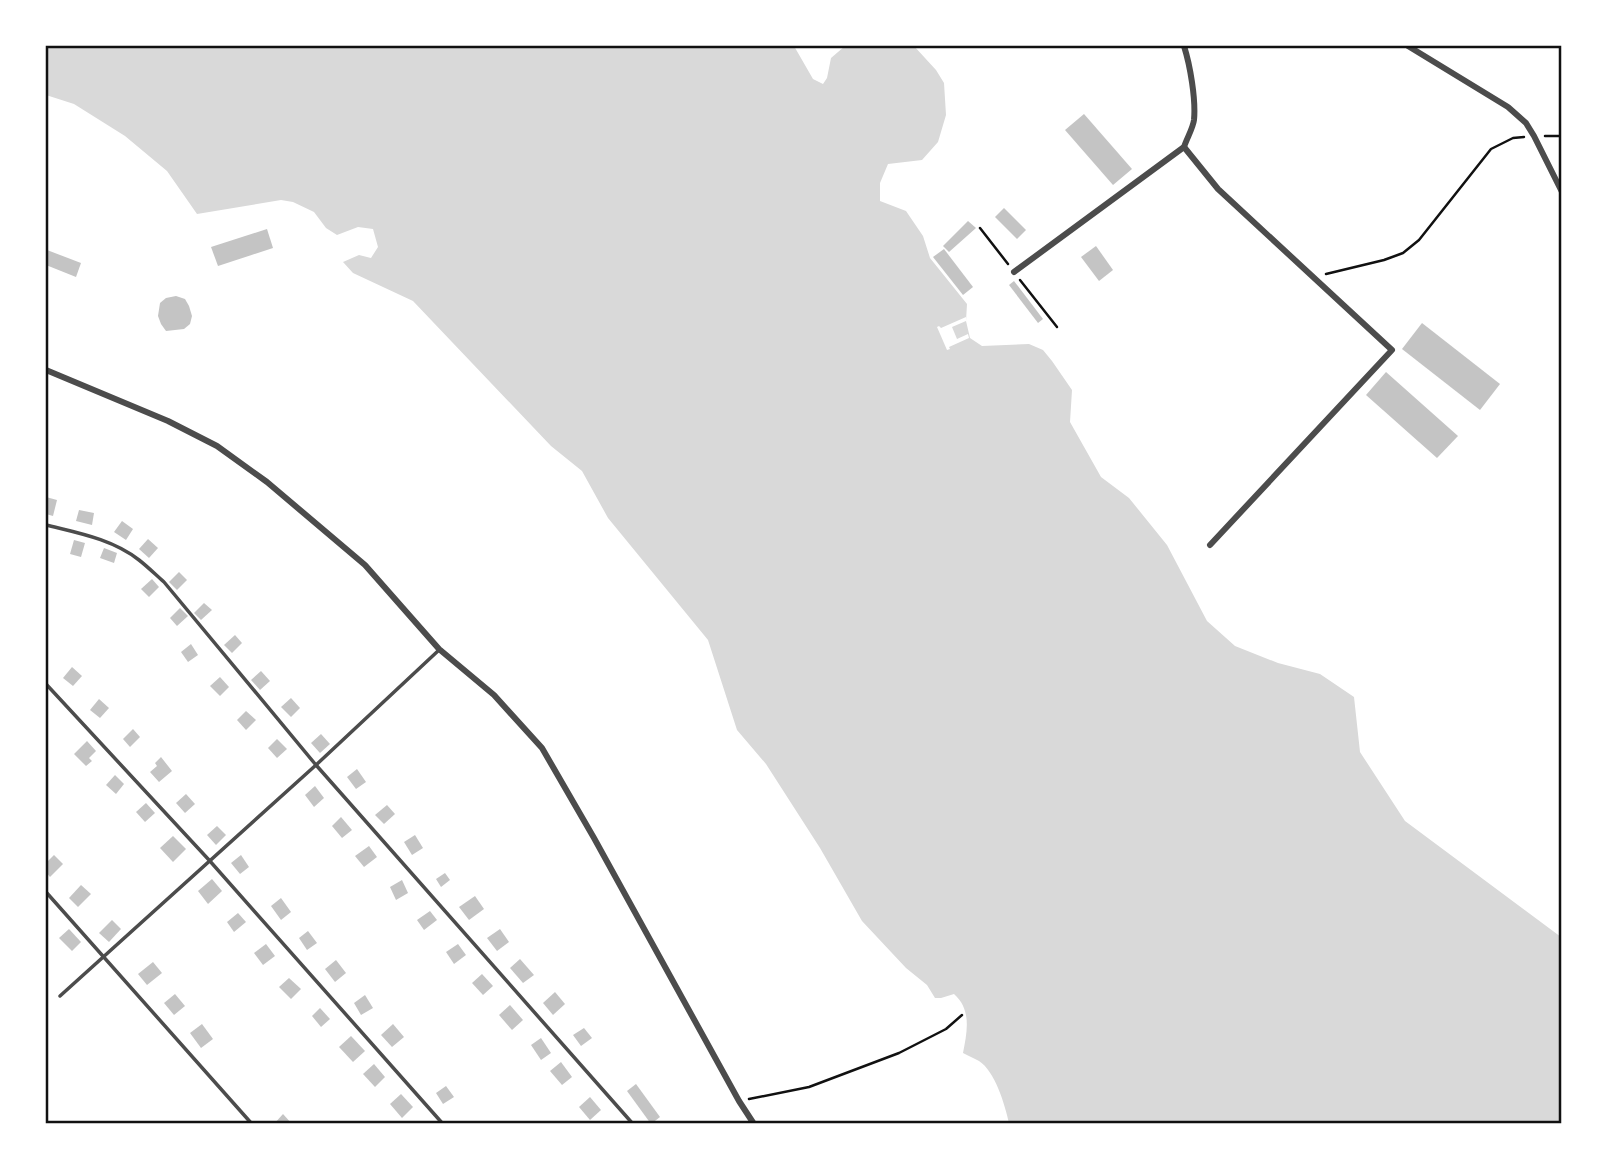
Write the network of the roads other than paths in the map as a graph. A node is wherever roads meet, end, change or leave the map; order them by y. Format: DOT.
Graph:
graph roads {
  1 [pos="1184,46"];
  2 [pos="1408,46"];
  3 [pos="1184,146"];
  4 [pos="1562,192"];
  5 [pos="1014,272"];
  6 [pos="46,370"];
  7 [pos="46,526"];
  8 [pos="1210,545"];
  9 [pos="439,649"];
  10 [pos="46,684"];
  11 [pos="316,765"];
  12 [pos="209,860"];
  13 [pos="46,892"];
  14 [pos="104,956"];
  15 [pos="60,996"];
  16 [pos="252,1124"];
  17 [pos="443,1124"];
  18 [pos="633,1124"];
  19 [pos="754,1124"];
  1 -- 3 [label="street"];
  2 -- 4 [label="street"];
  3 -- 5 [label="street"];
  3 -- 8 [label="street"];
  6 -- 9 [label="street"];
  7 -- 11 [label="lane"];
  9 -- 11 [label="lane"];
  9 -- 19 [label="street"];
  10 -- 12 [label="lane"];
  11 -- 12 [label="lane"];
  11 -- 18 [label="lane"];
  12 -- 14 [label="lane"];
  12 -- 17 [label="lane"];
  13 -- 14 [label="lane"];
  14 -- 15 [label="lane"];
  14 -- 16 [label="lane"];
}
